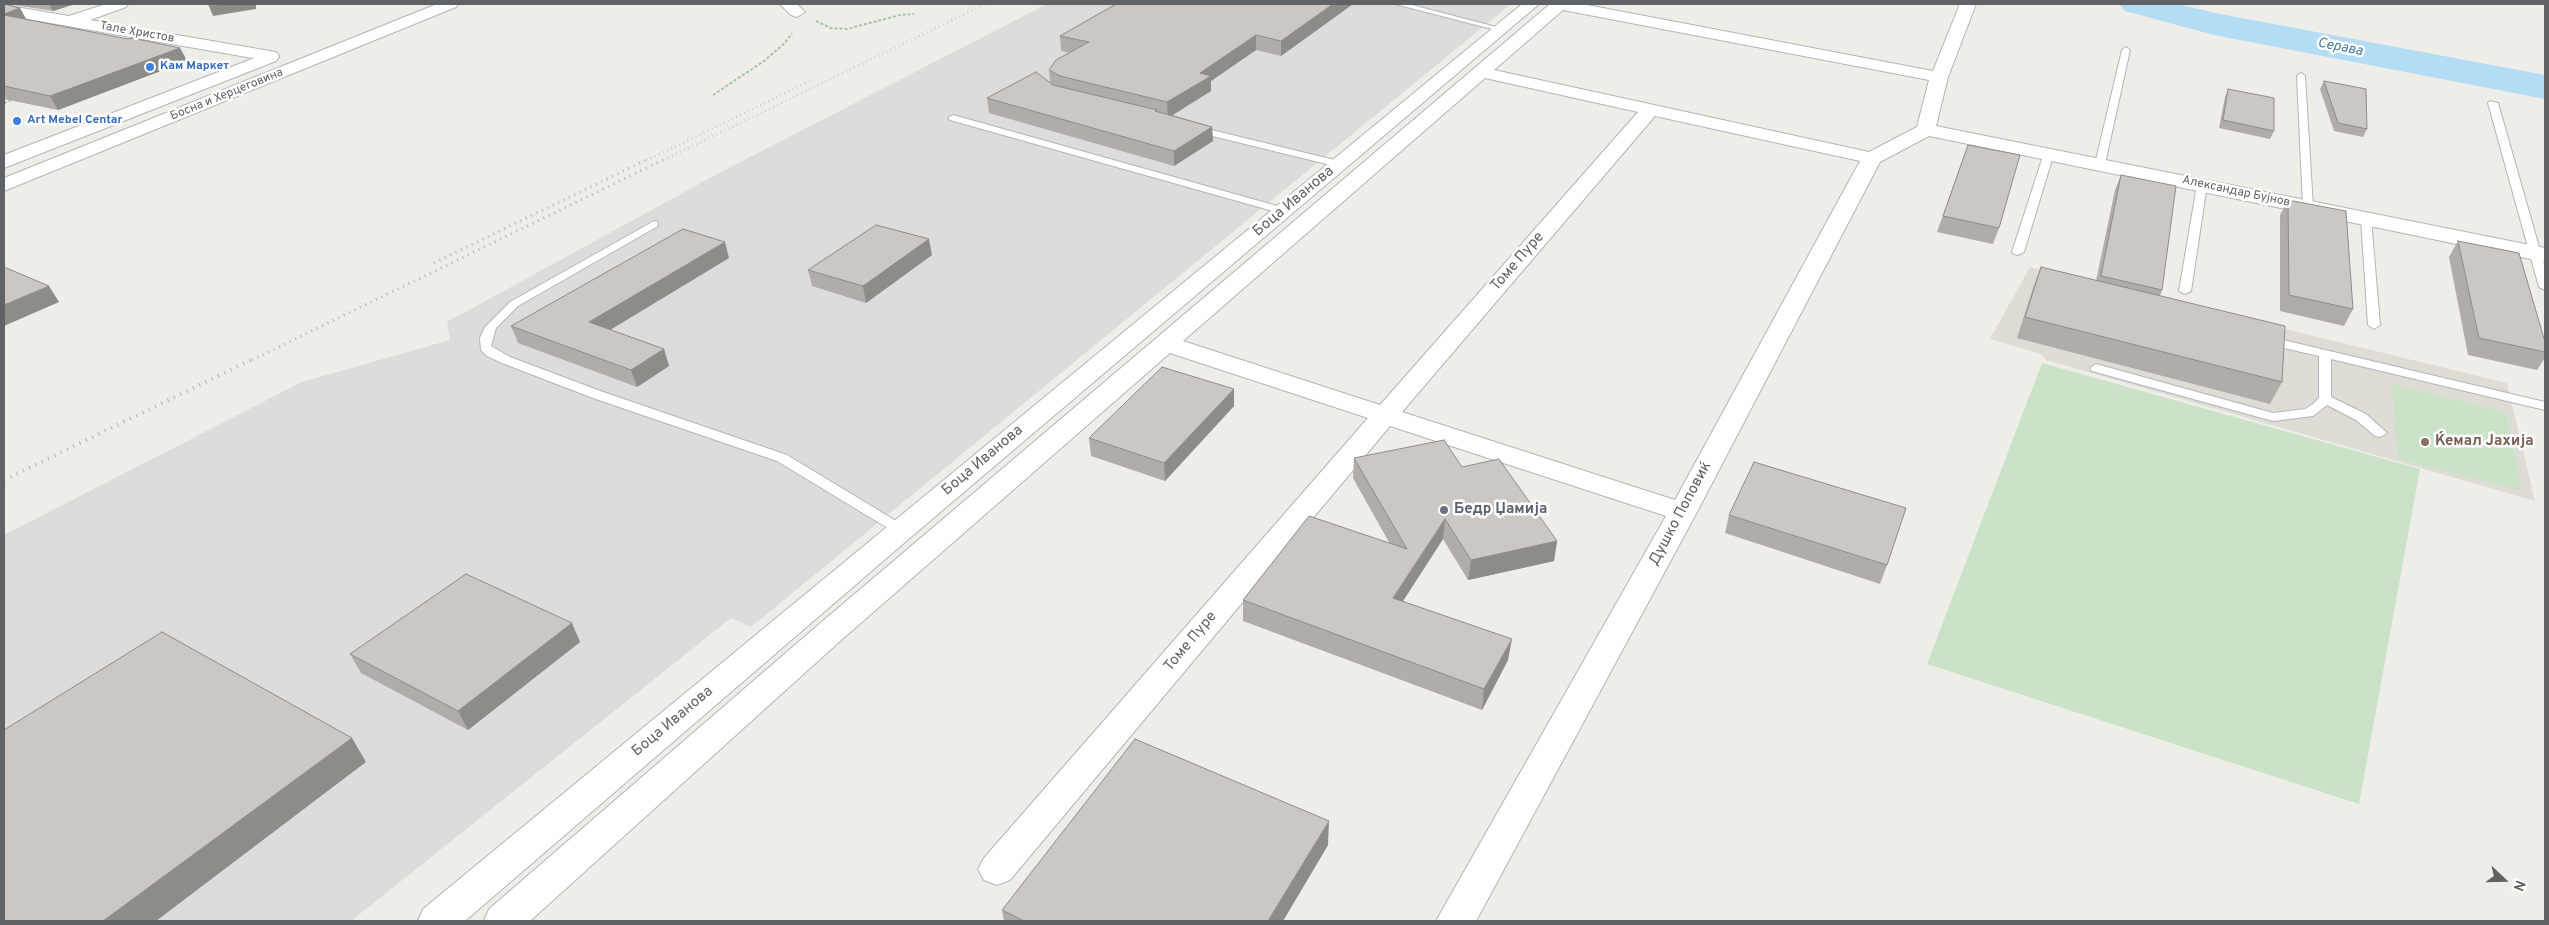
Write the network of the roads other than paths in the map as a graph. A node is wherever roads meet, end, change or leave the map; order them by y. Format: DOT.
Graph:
graph roads {
  1 [pos="120,4"];
  2 [pos="450,4"];
  3 [pos="1399,4"];
  4 [pos="1531,4"];
  5 [pos="1559,4"];
  6 [pos="1968,4"];
  7 [pos="4,10"];
  8 [pos="71,21"];
  9 [pos="1500,29"];
  10 [pos="2126,50"];
  11 [pos="278,53"];
  12 [pos="1481,72"];
  13 [pos="2301,76"];
  14 [pos="1939,77"];
  15 [pos="2493,104"];
  16 [pos="1651,109"];
  17 [pos="953,118"];
  18 [pos="1189,128"];
  19 [pos="1926,130"];
  20 [pos="2049,153"];
  21 [pos="1872,158"];
  22 [pos="4,162"];
  23 [pos="1339,164"];
  24 [pos="2100,164"];
  25 [pos="4,185"];
  26 [pos="2202,185"];
  27 [pos="2308,206"];
  28 [pos="1284,211"];
  29 [pos="2366,218"];
  30 [pos="654,224"];
  31 [pos="1263,229"];
  32 [pos="1292,237"];
  33 [pos="2018,252"];
  34 [pos="2540,254"];
  35 [pos="2545,287"];
  36 [pos="2185,291"];
  37 [pos="2374,325"];
  38 [pos="2249,336"];
  39 [pos="1166,344"];
  40 [pos="2325,354"];
  41 [pos="2096,368"];
  42 [pos="2325,399"];
  43 [pos="2545,406"];
  44 [pos="1385,415"];
  45 [pos="2380,433"];
  46 [pos="1683,512"];
  47 [pos="901,530"];
  48 [pos="997,869"];
  49 [pos="437,921"];
  50 [pos="503,921"];
  51 [pos="1456,921"];
  1 -- 8 [label="street"];
  2 -- 25 [label="street, Босна и Херцеговина"];
  3 -- 9 [label="lane"];
  4 -- 9 [label="street, Боца Иванова"];
  5 -- 12 [label="street"];
  5 -- 14 [label="street"];
  6 -- 14 [label="street"];
  7 -- 8 [label="street, Тале Христов"];
  8 -- 11 [label="street, Тале Христов"];
  9 -- 23 [label="street, Боца Иванова"];
  10 -- 24 [label="lane"];
  11 -- 22 [label="street, Босна и Херцеговина"];
  12 -- 16 [label="street"];
  12 -- 32 [label="street"];
  13 -- 27 [label="lane"];
  14 -- 19 [label="street"];
  15 -- 34 [label="lane"];
  16 -- 21 [label="street"];
  16 -- 44 [label="street, Томе Пуре"];
  17 -- 28 [label="lane"];
  18 -- 23 [label="lane"];
  19 -- 20 [label="street, Александар Бујнов"];
  19 -- 21 [label="street"];
  20 -- 24 [label="street, Александар Бујнов"];
  20 -- 33 [label="lane"];
  21 -- 46 [label="street, Душко Поповиќ"];
  23 -- 28 [label="street, Боца Иванова"];
  24 -- 26 [label="street, Александар Бујнов"];
  26 -- 27 [label="street, Александар Бујнов"];
  26 -- 36 [label="lane"];
  27 -- 29 [label="street, Александар Бујнов"];
  28 -- 31 [label="street, Боца Иванова"];
  29 -- 34 [label="street, Александар Бујнов"];
  29 -- 37 [label="lane"];
  30 -- 47 [label="lane"];
  31 -- 32 [label="street"];
  31 -- 47 [label="street, Боца Иванова"];
  32 -- 39 [label="street"];
  34 -- 35 [label="lane"];
  38 -- 40 [label="lane"];
  39 -- 44 [label="street"];
  39 -- 50 [label="street"];
  40 -- 42 [label="lane"];
  40 -- 43 [label="lane"];
  41 -- 42 [label="lane"];
  42 -- 45 [label="lane"];
  44 -- 46 [label="street"];
  44 -- 48 [label="street, Томе Пуре"];
  46 -- 51 [label="street, Душко Поповиќ"];
  47 -- 49 [label="street, Боца Иванова"];
}
